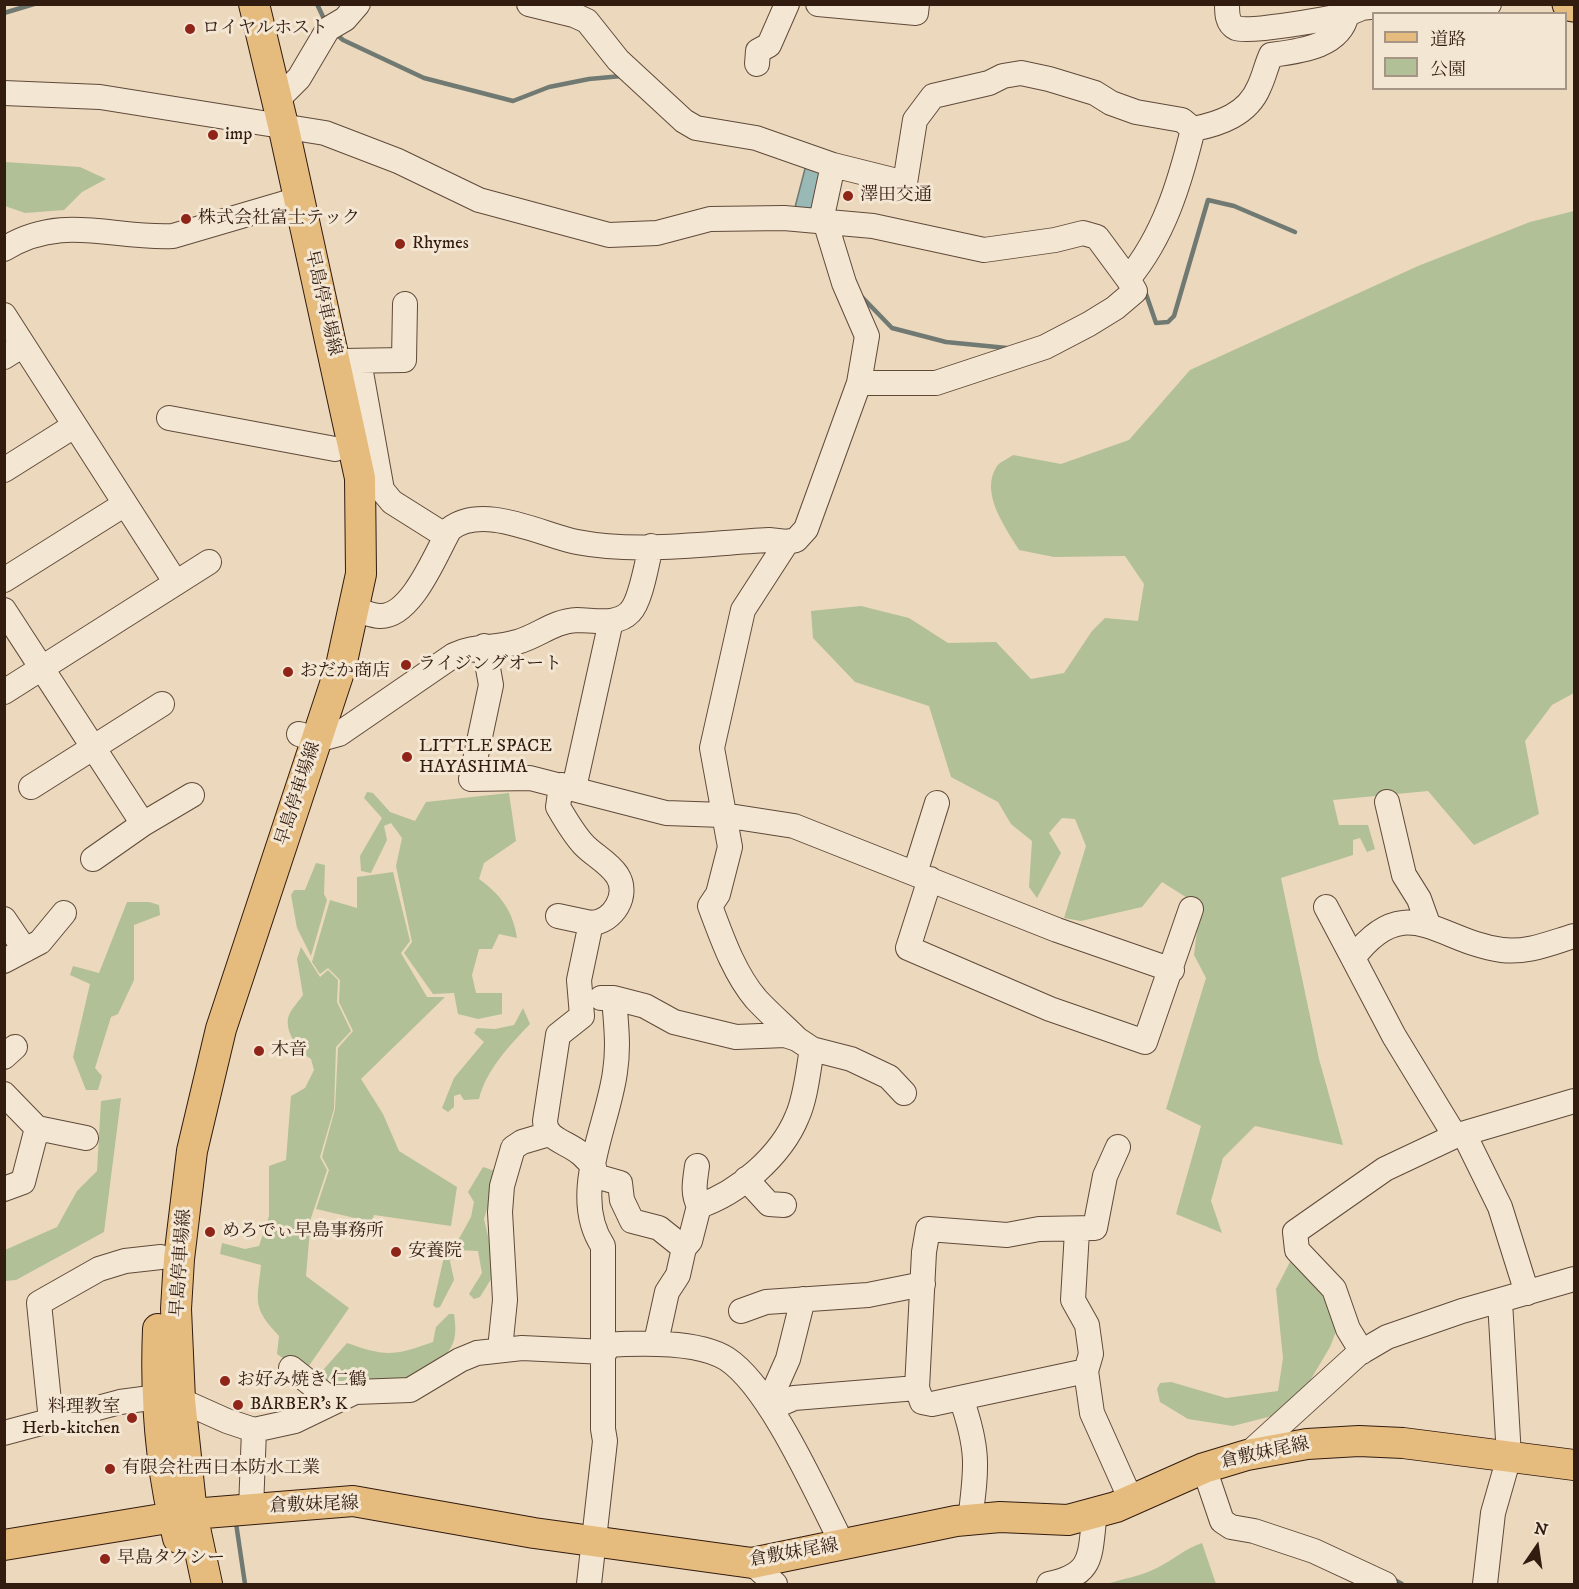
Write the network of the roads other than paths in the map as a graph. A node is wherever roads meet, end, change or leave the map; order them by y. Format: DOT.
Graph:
graph roads {
  1 [pos="236,4"];
  2 [pos="254,4"];
  3 [pos="358,4"];
  4 [pos="529,4"];
  5 [pos="787,4"];
  6 [pos="818,4"];
  7 [pos="1489,4"];
  8 [pos="1569,4"];
  9 [pos="1575,5"];
  10 [pos="917,9"];
  11 [pos="1228,13"];
  12 [pos="1347,14"];
  13 [pos="757,64"];
  14 [pos="4,93"];
  15 [pos="274,115"];
  16 [pos="1193,129"];
  17 [pos="832,165"];
  18 [pos="289,201"];
  19 [pos="820,221"];
  20 [pos="4,249"];
  21 [pos="1128,279"];
  22 [pos="405,304"];
  23 [pos="4,315"];
  24 [pos="14,351"];
  25 [pos="347,361"];
  26 [pos="859,382"];
  27 [pos="169,418"];
  28 [pos="74,426"];
  29 [pos="335,449"];
  30 [pos="4,470"];
  31 [pos="125,504"];
  32 [pos="446,536"];
  33 [pos="787,542"];
  34 [pos="651,546"];
  35 [pos="209,562"];
  36 [pos="4,580"];
  37 [pos="176,583"];
  38 [pos="353,609"];
  39 [pos="4,610"];
  40 [pos="610,621"];
  41 [pos="484,646"];
  42 [pos="42,668"];
  43 [pos="4,692"];
  44 [pos="162,704"];
  45 [pos="308,737"];
  46 [pos="93,747"];
  47 [pos="31,787"];
  48 [pos="568,787"];
  49 [pos="192,795"];
  50 [pos="1387,802"];
  51 [pos="937,803"];
  52 [pos="723,815"];
  53 [pos="142,824"];
  54 [pos="93,858"];
  55 [pos="922,876"];
  56 [pos="1326,907"];
  57 [pos="1191,909"];
  58 [pos="64,913"];
  59 [pos="558,916"];
  60 [pos="4,919"];
  61 [pos="591,923"];
  62 [pos="1428,924"];
  63 [pos="1575,936"];
  64 [pos="15,956"];
  65 [pos="1353,958"];
  66 [pos="1172,969"];
  67 [pos="580,998"];
  68 [pos="614,998"];
  69 [pos="805,1044"];
  70 [pos="904,1093"];
  71 [pos="4,1094"];
  72 [pos="1575,1101"];
  73 [pos="38,1128"];
  74 [pos="549,1134"];
  75 [pos="1459,1135"];
  76 [pos="86,1138"];
  77 [pos="1118,1147"];
  78 [pos="697,1166"];
  79 [pos="593,1171"];
  80 [pos="746,1179"];
  81 [pos="4,1189"];
  82 [pos="784,1205"];
  83 [pos="699,1206"];
  84 [pos="1077,1230"];
  85 [pos="684,1248"];
  86 [pos="161,1257"];
  87 [pos="1575,1279"];
  88 [pos="923,1284"];
  89 [pos="1527,1293"];
  90 [pos="803,1299"];
  91 [pos="1500,1301"];
  92 [pos="741,1311"];
  93 [pos="656,1342"];
  94 [pos="500,1349"];
  95 [pos="605,1349"];
  96 [pos="1362,1352"];
  97 [pos="291,1368"];
  98 [pos="1086,1371"];
  99 [pos="917,1388"];
  100 [pos="169,1398"];
  101 [pos="961,1398"];
  102 [pos="334,1402"];
  103 [pos="770,1406"];
  104 [pos="51,1421"];
  105 [pos="254,1430"];
  106 [pos="4,1433"];
  107 [pos="1247,1455"];
  108 [pos="1509,1456"];
  109 [pos="1575,1466"];
  110 [pos="1204,1468"];
  111 [pos="1131,1500"];
  112 [pos="251,1509"];
  113 [pos="1095,1513"];
  114 [pos="183,1516"];
  115 [pos="970,1520"];
  116 [pos="594,1540"];
  117 [pos="4,1545"];
  118 [pos="843,1545"];
  119 [pos="752,1563"];
  120 [pos="189,1584"];
  121 [pos="207,1584"];
  122 [pos="590,1584"];
  123 [pos="775,1584"];
  124 [pos="1049,1584"];
  125 [pos="1385,1584"];
  126 [pos="1485,1584"];
  1 -- 15 [label="main road, 早島停車場線"];
  2 -- 15 [label="main road, 早島停車場線"];
  3 -- 15 [label="street"];
  4 -- 17 [label="street"];
  5 -- 13 [label="street"];
  6 -- 10 [label="street"];
  7 -- 12 [label="street"];
  8 -- 9 [label="highway"];
  11 -- 12 [label="street"];
  12 -- 16 [label="street"];
  14 -- 15 [label="street"];
  15 -- 18 [label="main road, 早島停車場線"];
  15 -- 19 [label="street"];
  16 -- 17 [label="street"];
  16 -- 21 [label="street"];
  17 -- 19 [label="street"];
  18 -- 20 [label="street"];
  18 -- 25 [label="main road, 早島停車場線"];
  18 -- 29 [label="main road, 早島停車場線"];
  19 -- 21 [label="street"];
  19 -- 26 [label="street"];
  21 -- 26 [label="street"];
  22 -- 25 [label="street"];
  23 -- 24 [label="street"];
  24 -- 28 [label="street"];
  25 -- 32 [label="street"];
  25 -- 38 [label="main road, 早島停車場線"];
  26 -- 33 [label="street"];
  27 -- 29 [label="street"];
  28 -- 30 [label="street"];
  28 -- 31 [label="street"];
  29 -- 45 [label="main road, 早島停車場線"];
  31 -- 36 [label="street"];
  31 -- 37 [label="street"];
  32 -- 34 [label="street"];
  32 -- 38 [label="street"];
  33 -- 34 [label="street"];
  33 -- 52 [label="street"];
  34 -- 40 [label="street"];
  35 -- 37 [label="street"];
  37 -- 42 [label="street"];
  38 -- 45 [label="main road, 早島停車場線"];
  39 -- 42 [label="street"];
  40 -- 41 [label="street"];
  40 -- 48 [label="street"];
  41 -- 45 [label="street"];
  41 -- 48 [label="street"];
  42 -- 43 [label="street"];
  42 -- 46 [label="street"];
  44 -- 46 [label="street"];
  45 -- 86 [label="main road, 早島停車場線"];
  45 -- 100 [label="main road, 早島停車場線"];
  46 -- 47 [label="street"];
  46 -- 53 [label="street"];
  48 -- 52 [label="street"];
  48 -- 61 [label="street"];
  49 -- 53 [label="street"];
  50 -- 62 [label="street"];
  51 -- 55 [label="street"];
  52 -- 55 [label="street"];
  52 -- 69 [label="street"];
  53 -- 54 [label="street"];
  55 -- 66 [label="street"];
  55 -- 66 [label="street"];
  56 -- 65 [label="street"];
  57 -- 66 [label="street"];
  58 -- 64 [label="street"];
  59 -- 61 [label="street"];
  60 -- 64 [label="street"];
  61 -- 67 [label="street"];
  62 -- 63 [label="street"];
  62 -- 65 [label="street"];
  65 -- 75 [label="street"];
  67 -- 68 [label="street"];
  67 -- 74 [label="street"];
  68 -- 69 [label="street"];
  68 -- 79 [label="street"];
  69 -- 70 [label="street"];
  69 -- 80 [label="street"];
  71 -- 73 [label="street"];
  72 -- 75 [label="street"];
  73 -- 76 [label="street"];
  73 -- 81 [label="street"];
  74 -- 79 [label="street"];
  74 -- 94 [label="street"];
  75 -- 89 [label="street"];
  75 -- 96 [label="street"];
  77 -- 84 [label="street"];
  78 -- 83 [label="street"];
  79 -- 85 [label="street"];
  79 -- 95 [label="street"];
  80 -- 82 [label="street"];
  80 -- 83 [label="street"];
  83 -- 85 [label="street"];
  84 -- 88 [label="street"];
  84 -- 98 [label="street"];
  85 -- 93 [label="street"];
  86 -- 100 [label="main road, 早島停車場線"];
  86 -- 104 [label="street"];
  87 -- 89 [label="street"];
  88 -- 90 [label="street"];
  88 -- 99 [label="street"];
  89 -- 91 [label="street"];
  90 -- 92 [label="street"];
  90 -- 103 [label="street"];
  91 -- 96 [label="street"];
  91 -- 108 [label="street"];
  93 -- 95 [label="street"];
  93 -- 103 [label="street"];
  94 -- 95 [label="street"];
  94 -- 102 [label="street"];
  95 -- 116 [label="street"];
  96 -- 107 [label="street"];
  97 -- 102 [label="street"];
  98 -- 101 [label="street"];
  98 -- 111 [label="street"];
  99 -- 101 [label="street"];
  99 -- 103 [label="street"];
  100 -- 104 [label="street"];
  100 -- 105 [label="street"];
  100 -- 114 [label="main road, 早島停車場線"];
  101 -- 115 [label="street"];
  102 -- 105 [label="street"];
  103 -- 118 [label="street"];
  104 -- 106 [label="street"];
  105 -- 112 [label="street"];
  107 -- 108 [label="main road, 倉敷妹尾線"];
  107 -- 110 [label="main road, 倉敷妹尾線"];
  108 -- 109 [label="main road, 倉敷妹尾線"];
  108 -- 126 [label="street"];
  110 -- 111 [label="main road, 倉敷妹尾線"];
  110 -- 125 [label="street"];
  111 -- 113 [label="main road, 倉敷妹尾線"];
  112 -- 114 [label="main road, 倉敷妹尾線"];
  112 -- 116 [label="main road, 倉敷妹尾線"];
  113 -- 115 [label="main road, 倉敷妹尾線"];
  113 -- 124 [label="street"];
  114 -- 117 [label="main road, 倉敷妹尾線"];
  114 -- 120 [label="main road, 早島停車場線"];
  114 -- 121 [label="main road, 早島停車場線"];
  115 -- 118 [label="main road, 倉敷妹尾線"];
  116 -- 119 [label="main road, 倉敷妹尾線"];
  116 -- 122 [label="street"];
  118 -- 119 [label="main road, 倉敷妹尾線"];
  119 -- 123 [label="street"];
}
